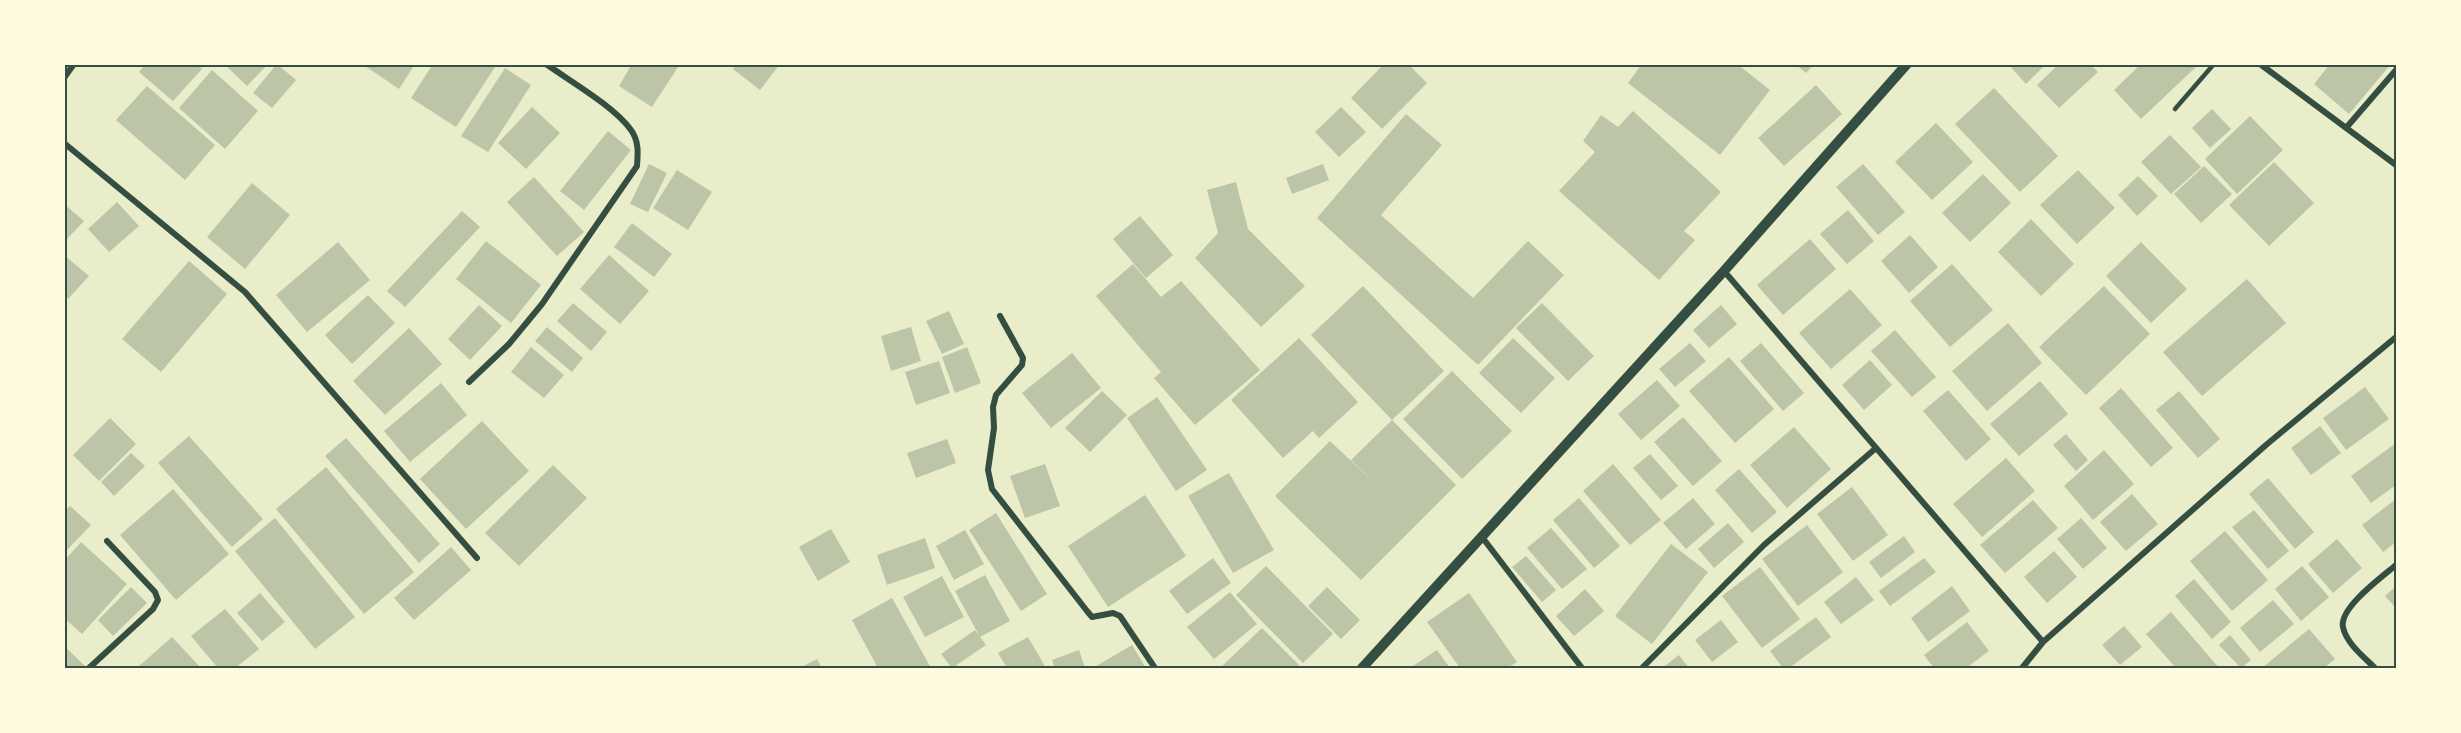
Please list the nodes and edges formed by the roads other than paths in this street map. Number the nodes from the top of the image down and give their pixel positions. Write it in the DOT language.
graph roads {
  1 [pos="74,64"];
  2 [pos="546,64"];
  3 [pos="1907,64"];
  4 [pos="2214,64"];
  5 [pos="2260,64"];
  6 [pos="2397,70"];
  7 [pos="64,78"];
  8 [pos="2175,109"];
  9 [pos="2346,128"];
  10 [pos="64,143"];
  11 [pos="2397,165"];
  12 [pos="1724,271"];
  13 [pos="1000,316"];
  14 [pos="2397,338"];
  15 [pos="469,382"];
  16 [pos="1876,448"];
  17 [pos="1482,537"];
  18 [pos="107,542"];
  19 [pos="477,558"];
  20 [pos="2397,565"];
  21 [pos="2043,642"];
  22 [pos="89,669"];
  23 [pos="1155,669"];
  24 [pos="1362,669"];
  25 [pos="1582,669"];
  26 [pos="1642,669"];
  27 [pos="2022,669"];
  28 [pos="2375,669"];
  1 -- 7 [label="street"];
  2 -- 15 [label="street"];
  3 -- 12 [label="street"];
  4 -- 8 [label="lane"];
  5 -- 9 [label="street"];
  6 -- 9 [label="street"];
  9 -- 11 [label="street"];
  10 -- 19 [label="street"];
  12 -- 16 [label="street"];
  12 -- 17 [label="street"];
  13 -- 23 [label="street"];
  14 -- 21 [label="street"];
  16 -- 21 [label="street"];
  16 -- 26 [label="street"];
  17 -- 24 [label="street"];
  17 -- 25 [label="street"];
  18 -- 22 [label="street"];
  20 -- 28 [label="street"];
  21 -- 27 [label="street"];
}
